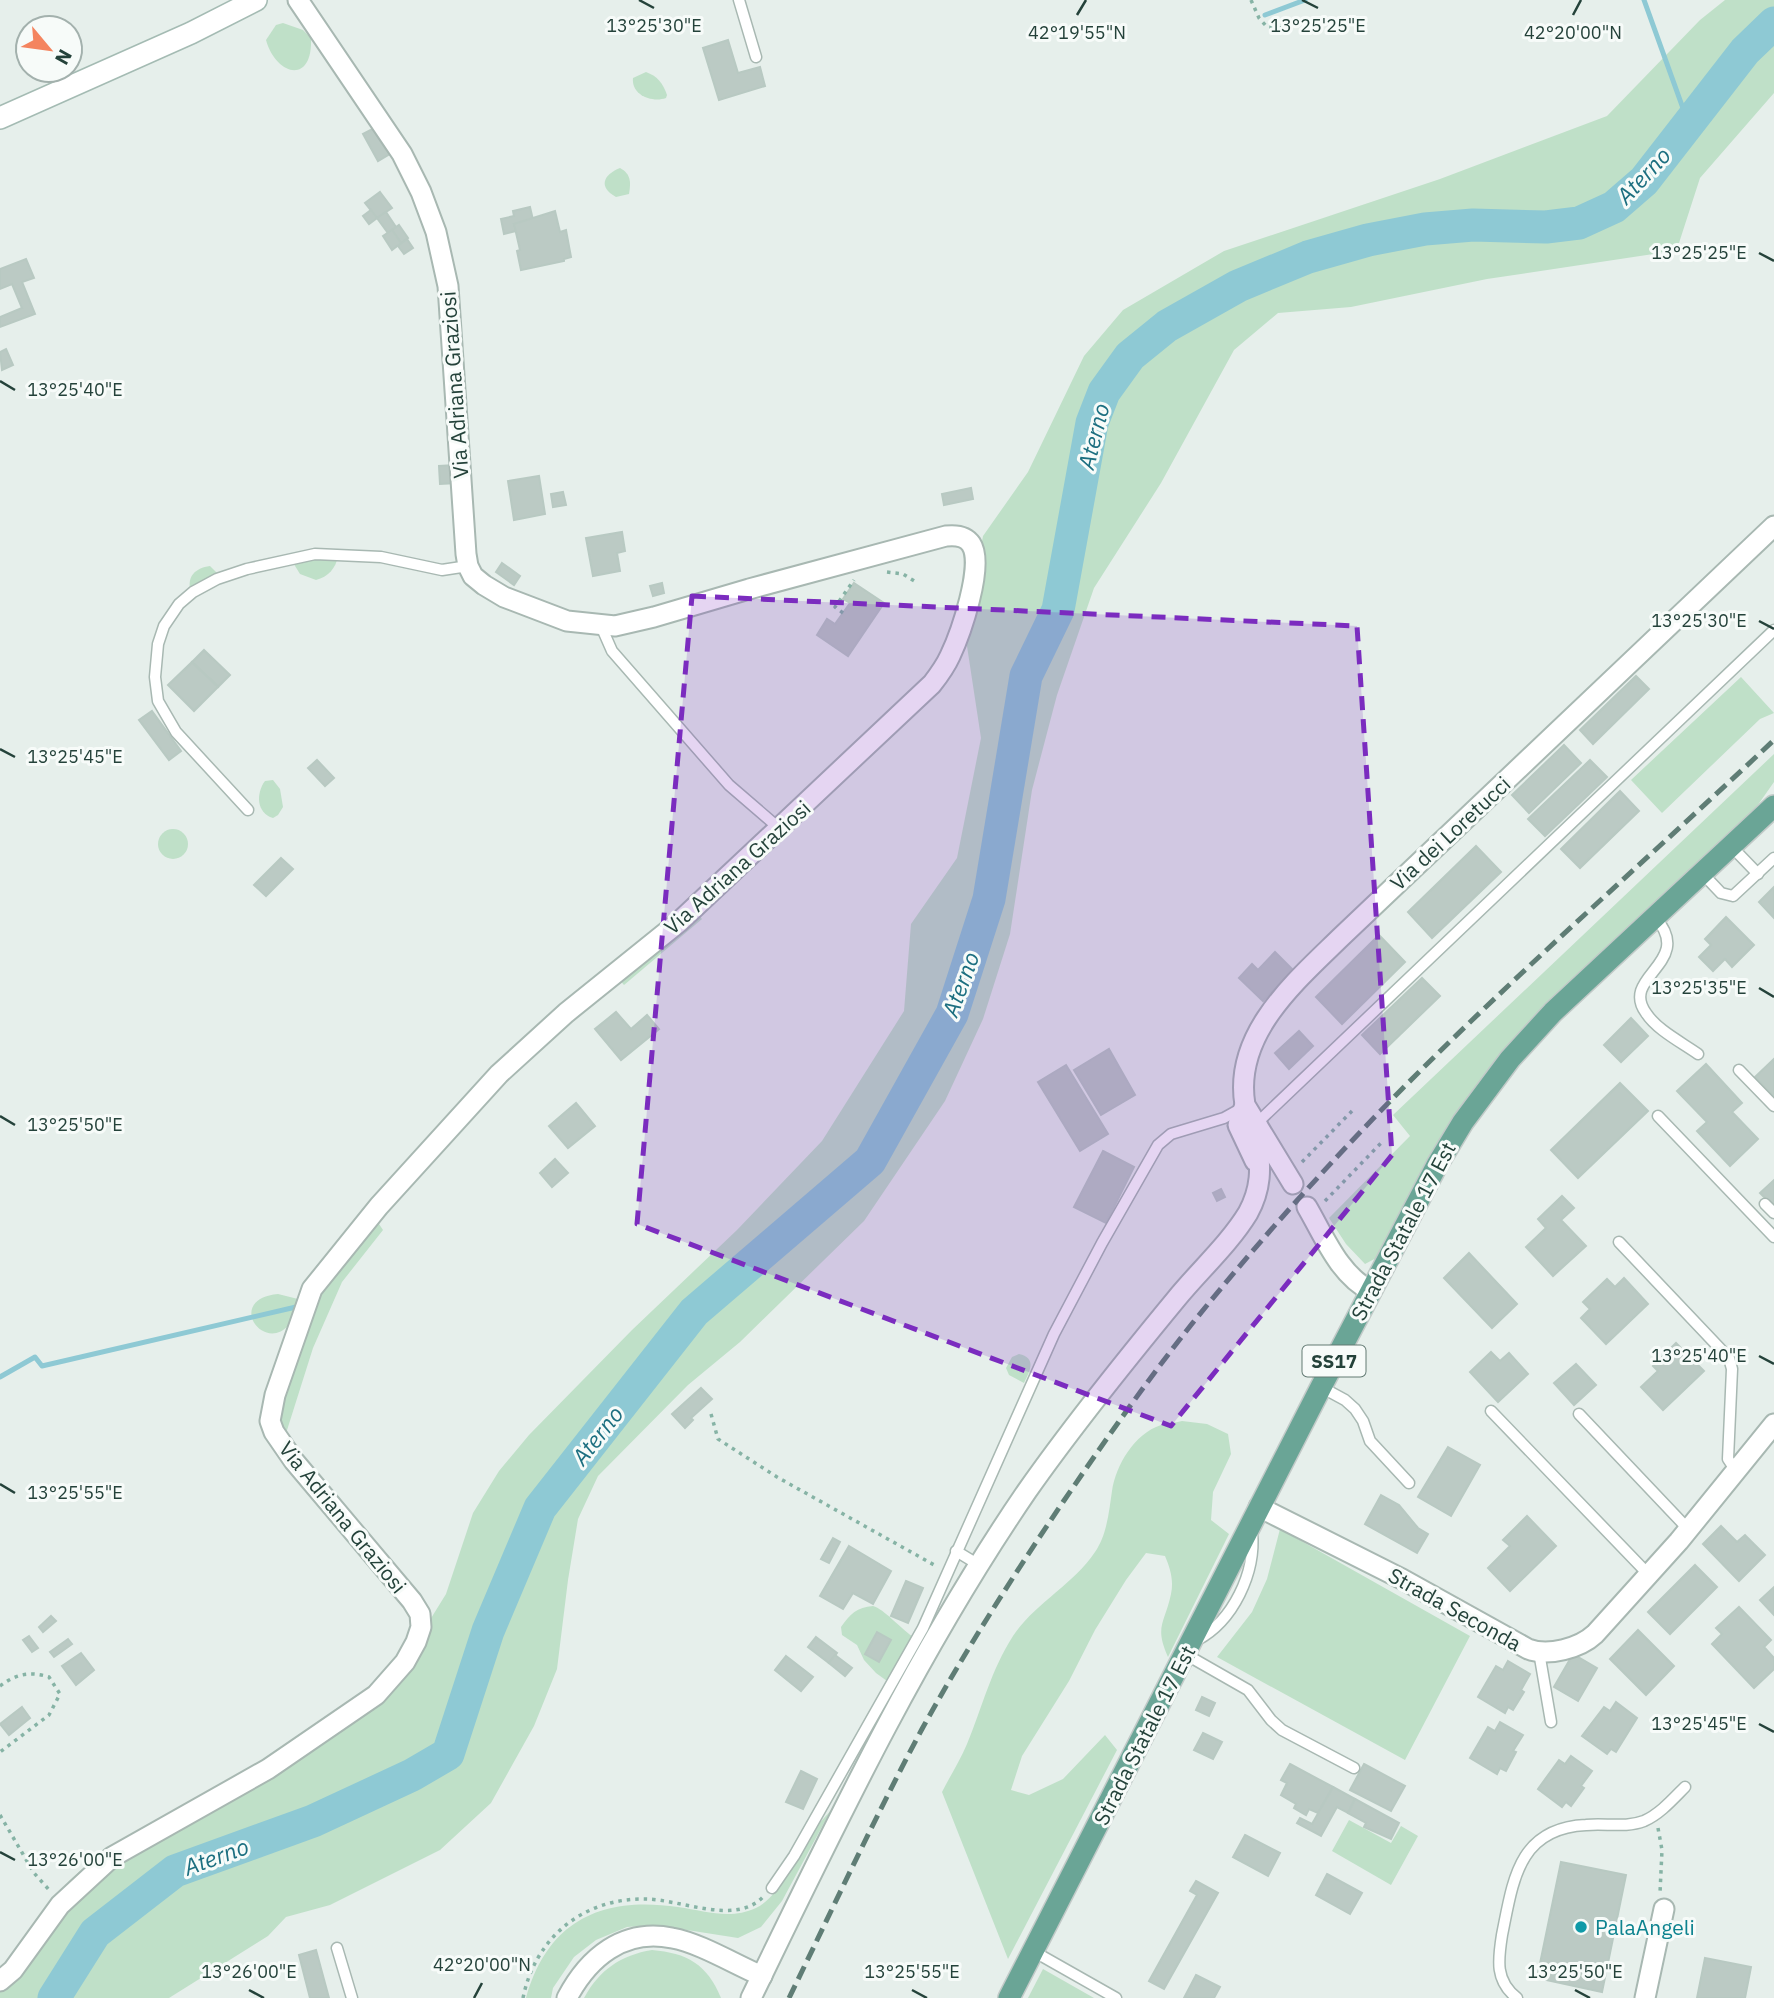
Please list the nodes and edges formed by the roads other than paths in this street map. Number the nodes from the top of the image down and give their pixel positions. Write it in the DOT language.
graph roads {
  1 [pos="256,0"];
  2 [pos="298,0"];
  3 [pos="739,0"];
  4 [pos="756,57"];
  5 [pos="0,118"];
  6 [pos="1774,526"];
  7 [pos="468,566"];
  8 [pos="600,626"];
  9 [pos="1774,630"];
  10 [pos="1769,807"];
  11 [pos="248,810"];
  12 [pos="780,830"];
  13 [pos="1731,846"];
  14 [pos="1774,858"];
  15 [pos="1702,873"];
  16 [pos="1758,874"];
  17 [pos="1654,917"];
  18 [pos="1698,1054"];
  19 [pos="1740,1070"];
  20 [pos="1245,1105"];
  21 [pos="1774,1106"];
  22 [pos="1658,1116"];
  23 [pos="1257,1123"];
  24 [pos="1291,1180"];
  25 [pos="1259,1182"];
  26 [pos="1765,1204"];
  27 [pos="1309,1211"];
  28 [pos="1774,1213"];
  29 [pos="1774,1237"];
  30 [pos="1619,1242"];
  31 [pos="1371,1292"];
  32 [pos="1321,1387"];
  33 [pos="1491,1411"];
  34 [pos="1579,1414"];
  35 [pos="1774,1424"];
  36 [pos="1736,1471"];
  37 [pos="1409,1483"];
  38 [pos="1255,1514"];
  39 [pos="1689,1530"];
  40 [pos="956,1551"];
  41 [pos="979,1565"];
  42 [pos="1649,1575"];
  43 [pos="1187,1649"];
  44 [pos="1539,1652"];
  45 [pos="1551,1722"];
  46 [pos="1354,1768"];
  47 [pos="1685,1787"];
  48 [pos="772,1888"];
  49 [pos="1663,1911"];
  50 [pos="337,1948"];
  51 [pos="1033,1951"];
  52 [pos="762,1976"];
  53 [pos="0,1982"];
  54 [pos="352,1998"];
  55 [pos="567,1998"];
  56 [pos="751,1998"];
  57 [pos="1009,1998"];
  58 [pos="1116,1998"];
  59 [pos="1517,1998"];
  60 [pos="1645,1998"];
  1 -- 5 [label="main road"];
  2 -- 7 [label="street, Via Adriana Graziosi"];
  3 -- 4 [label="lane"];
  6 -- 20 [label="street, Via dei Loretucci"];
  7 -- 8 [label="street, Via Adriana Graziosi"];
  7 -- 11 [label="lane"];
  8 -- 12 [label="lane"];
  8 -- 12 [label="street, Via Adriana Graziosi"];
  9 -- 23 [label="lane"];
  10 -- 13 [label="main road, Strada Statale 17 Est / SS17"];
  12 -- 53 [label="street, Via Adriana Graziosi"];
  13 -- 15 [label="main road, Strada Statale 17 Est / SS17"];
  13 -- 16 [label="lane"];
  14 -- 16 [label="lane"];
  15 -- 16 [label="lane"];
  15 -- 17 [label="main road, Strada Statale 17 Est / SS17"];
  17 -- 18 [label="lane"];
  17 -- 31 [label="main road, Strada Statale 17 Est / SS17"];
  19 -- 21 [label="lane"];
  20 -- 23 [label="street"];
  20 -- 25 [label="street, Via dei Loretucci"];
  20 -- 40 [label="lane"];
  22 -- 29 [label="lane"];
  23 -- 24 [label="street"];
  23 -- 25 [label="street"];
  25 -- 41 [label="street"];
  26 -- 28 [label="lane"];
  27 -- 31 [label="street"];
  30 -- 36 [label="lane"];
  31 -- 32 [label="main road, Strada Statale 17 Est / SS17"];
  32 -- 37 [label="lane"];
  32 -- 38 [label="main road, Strada Statale 17 Est / SS17"];
  33 -- 42 [label="lane"];
  34 -- 39 [label="lane"];
  35 -- 36 [label="street, Strada Seconda"];
  36 -- 39 [label="street, Strada Seconda"];
  38 -- 43 [label="main road, Strada Statale 17 Est / SS17"];
  38 -- 44 [label="street, Strada Seconda"];
  39 -- 42 [label="street, Strada Seconda"];
  40 -- 41 [label="lane"];
  40 -- 48 [label="lane"];
  41 -- 52 [label="street"];
  42 -- 44 [label="street, Strada Seconda"];
  43 -- 46 [label="lane"];
  43 -- 51 [label="main road, Strada Statale 17 Est / SS17"];
  44 -- 45 [label="lane"];
  47 -- 59 [label="lane"];
  49 -- 60 [label="street"];
  50 -- 54 [label="lane"];
  51 -- 57 [label="main road, Strada Statale 17 Est / SS17"];
  51 -- 58 [label="lane"];
  52 -- 55 [label="street"];
  52 -- 56 [label="street"];
}
